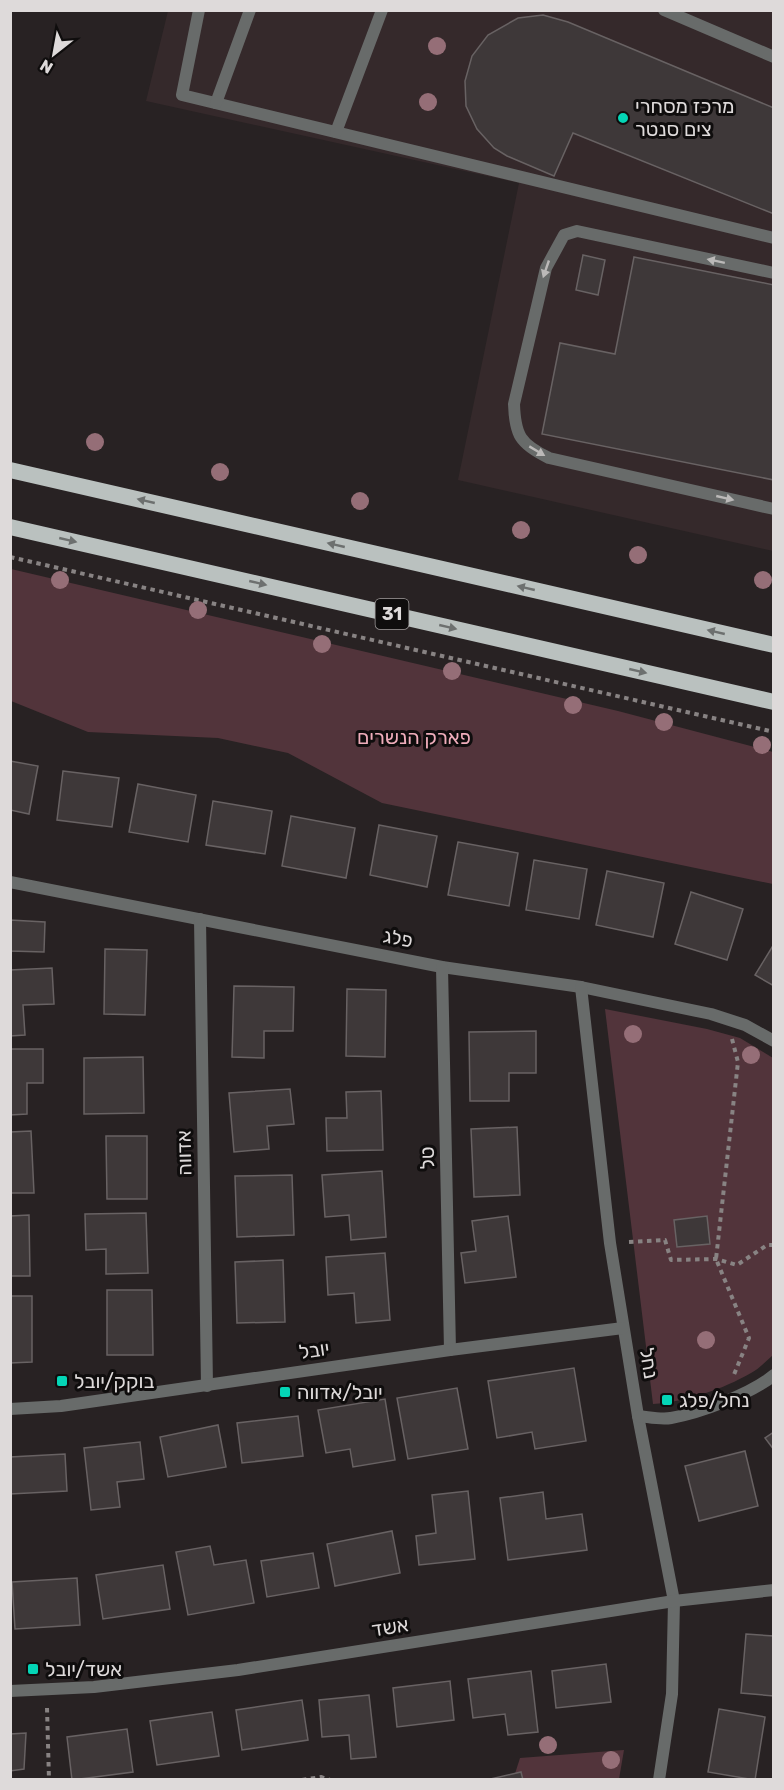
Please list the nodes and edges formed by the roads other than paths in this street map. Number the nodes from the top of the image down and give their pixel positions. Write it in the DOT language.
graph roads {
  1 [pos="199,10"];
  2 [pos="250,10"];
  3 [pos="382,10"];
  4 [pos="664,10"];
  5 [pos="774,57"];
  6 [pos="216,103"];
  7 [pos="336,132"];
  8 [pos="774,238"];
  9 [pos="774,273"];
  10 [pos="10,470"];
  11 [pos="774,509"];
  12 [pos="10,527"];
  13 [pos="774,645"];
  14 [pos="774,702"];
  15 [pos="10,882"];
  16 [pos="200,919"];
  17 [pos="442,966"];
  18 [pos="581,987"];
  19 [pos="774,1041"];
  20 [pos="624,1328"];
  21 [pos="450,1350"];
  22 [pos="774,1375"];
  23 [pos="207,1386"];
  24 [pos="10,1409"];
  25 [pos="638,1416"];
  26 [pos="774,1590"];
  27 [pos="674,1601"];
  28 [pos="10,1691"];
  29 [pos="659,1779"];
  1 -- 6 [label="street"];
  2 -- 6 [label="street"];
  3 -- 7 [label="street"];
  4 -- 5 [label="street"];
  6 -- 7 [label="street"];
  7 -- 8 [label="street"];
  9 -- 11 [label="street, one-way"];
  13 -- 10 [label="highway, one-way"];
  12 -- 14 [label="highway, 31, one-way"];
  15 -- 16 [label="street, פלג"];
  16 -- 17 [label="street, פלג"];
  16 -- 23 [label="street, אדווה"];
  17 -- 18 [label="street, פלג"];
  17 -- 21 [label="street, טל"];
  18 -- 19 [label="street, פלג"];
  18 -- 20 [label="street, נחל"];
  20 -- 21 [label="street, יובל"];
  20 -- 25 [label="street, נחל"];
  21 -- 23 [label="street, יובל"];
  22 -- 25 [label="street"];
  23 -- 24 [label="street, יובל"];
  25 -- 27 [label="street, נחל"];
  26 -- 27 [label="street, אשד"];
  27 -- 28 [label="street, אשד"];
  27 -- 29 [label="street, נחל"];
}
